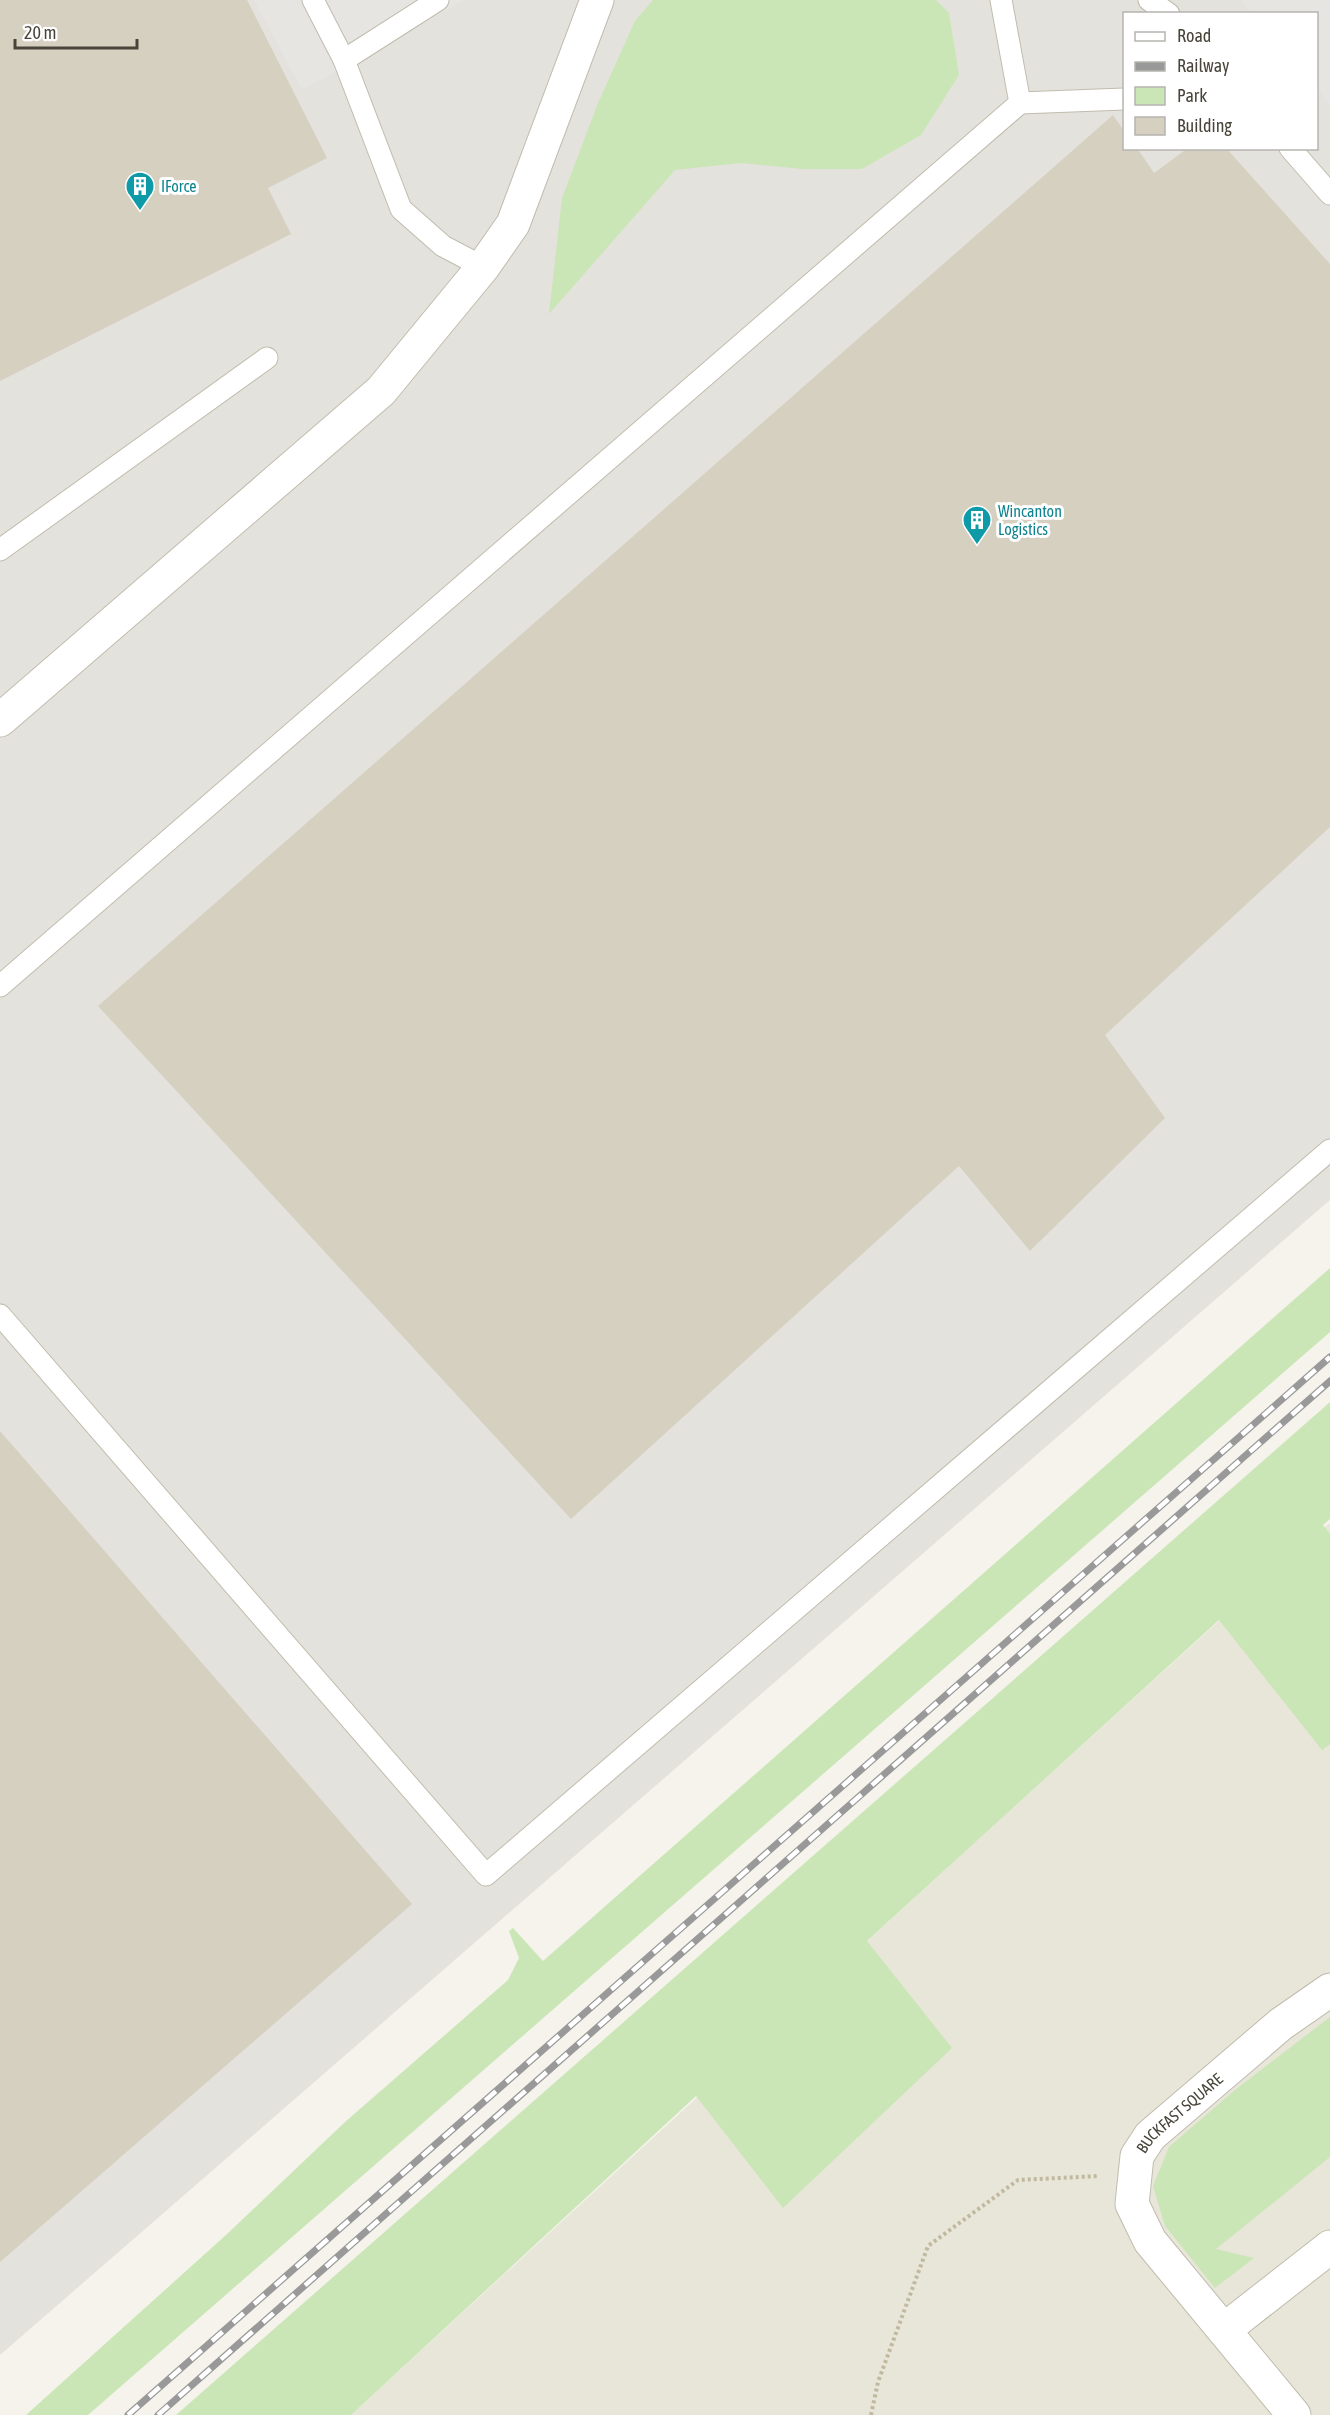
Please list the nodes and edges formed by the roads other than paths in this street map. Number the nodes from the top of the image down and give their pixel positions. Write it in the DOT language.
graph roads {
  1 [pos="314,0"];
  2 [pos="597,0"];
  3 [pos="1001,0"];
  4 [pos="1149,0"];
  5 [pos="427,3"];
  6 [pos="1166,12"];
  7 [pos="344,60"];
  8 [pos="1123,99"];
  9 [pos="1020,103"];
  10 [pos="1292,150"];
  11 [pos="1330,194"];
  12 [pos="483,267"];
  13 [pos="267,358"];
  14 [pos="0,550"];
  15 [pos="0,720"];
  16 [pos="0,986"];
  17 [pos="1330,1150"];
  18 [pos="0,1315"];
  19 [pos="1330,1990"];
  20 [pos="1330,2247"];
  21 [pos="1224,2330"];
  22 [pos="1294,2415"];
  1 -- 7 [label="lane"];
  2 -- 12 [label="street"];
  3 -- 9 [label="lane"];
  4 -- 6 [label="lane"];
  5 -- 7 [label="lane"];
  7 -- 12 [label="lane"];
  8 -- 9 [label="lane"];
  9 -- 16 [label="lane"];
  10 -- 11 [label="lane"];
  12 -- 15 [label="street"];
  13 -- 14 [label="lane"];
  17 -- 18 [label="lane"];
  19 -- 21 [label="street, BUCKFAST SQUARE"];
  20 -- 21 [label="street"];
  21 -- 22 [label="street, BUCKFAST SQUARE"];
}
